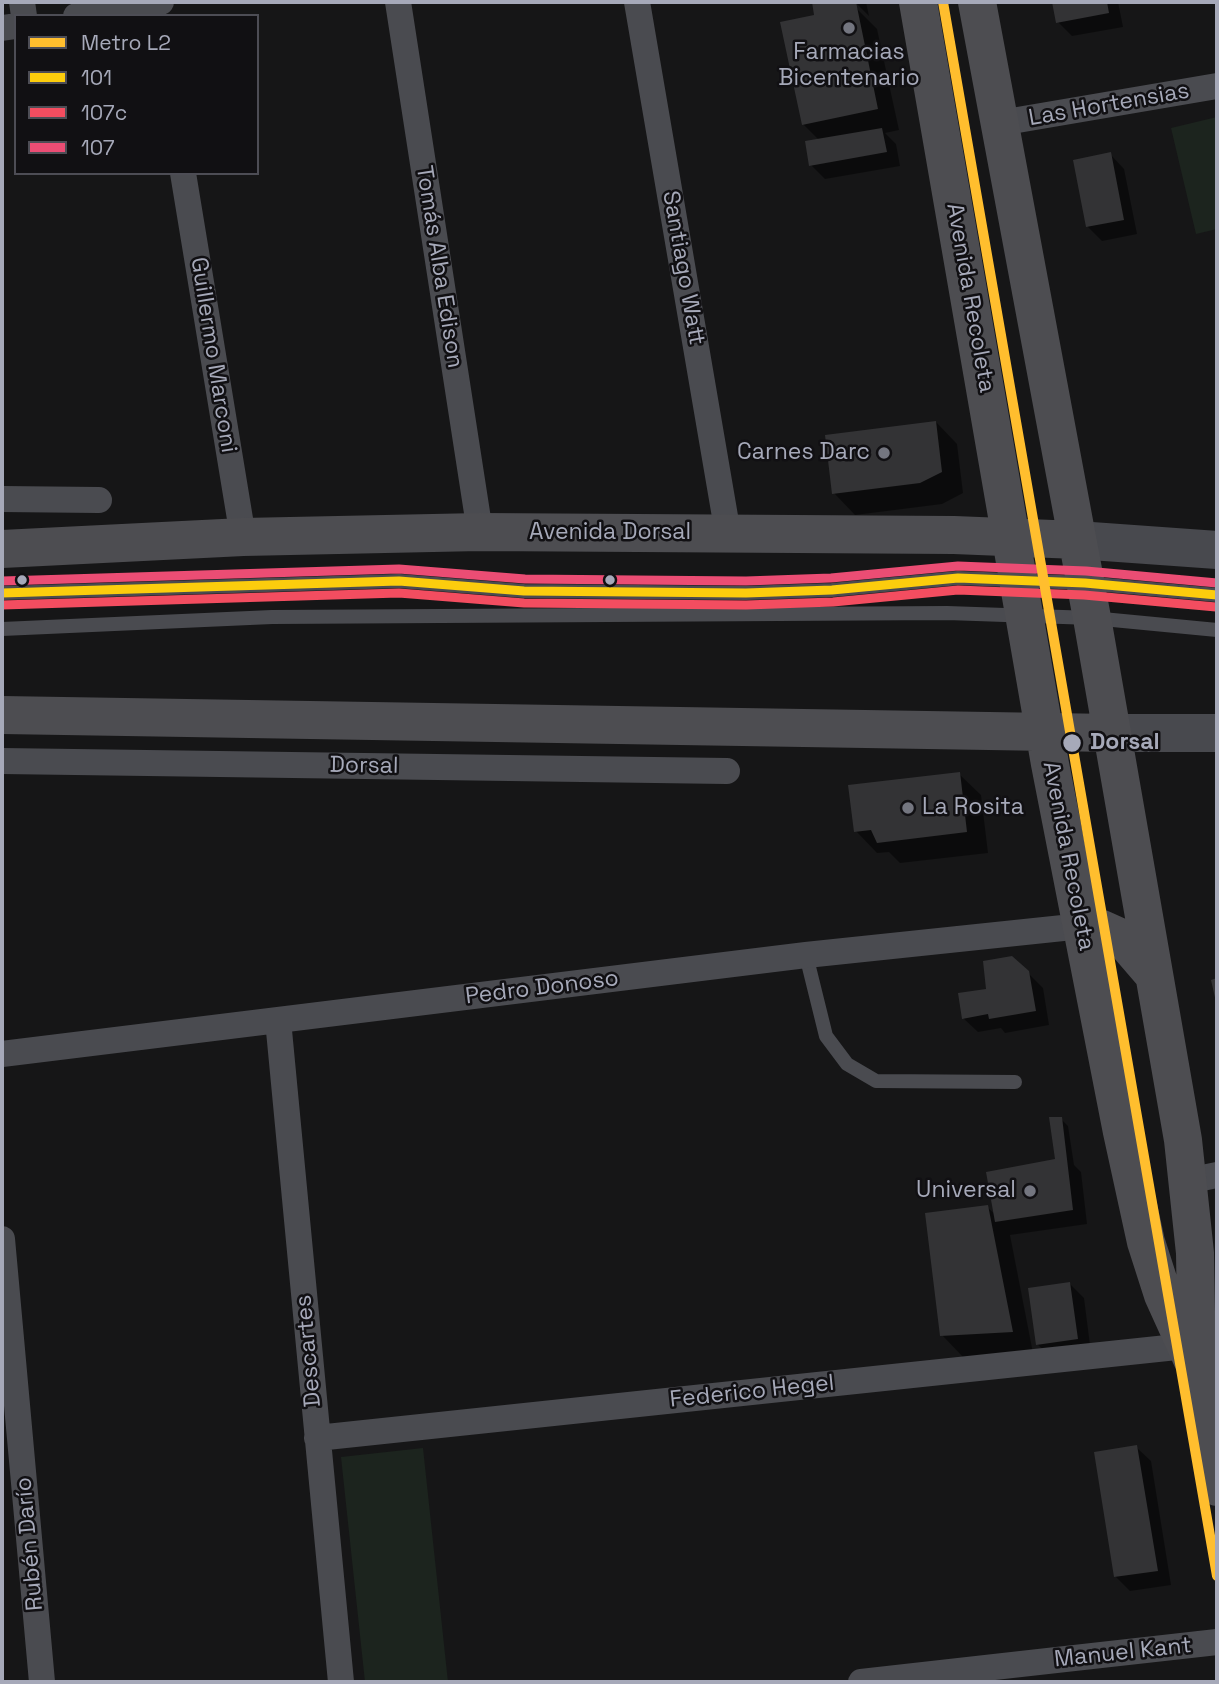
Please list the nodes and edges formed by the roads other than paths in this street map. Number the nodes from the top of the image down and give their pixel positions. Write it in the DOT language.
graph roads {
  1 [pos="160,2"];
  2 [pos="398,2"];
  3 [pos="637,2"];
  4 [pos="918,2"];
  5 [pos="977,2"];
  6 [pos="155,3"];
  7 [pos="88,14"];
  8 [pos="1217,86"];
  9 [pos="1000,123"];
  10 [pos="183,175"];
  11 [pos="2,499"];
  12 [pos="99,500"];
  13 [pos="480,532"];
  14 [pos="728,534"];
  15 [pos="1011,536"];
  16 [pos="243,537"];
  17 [pos="1077,540"];
  18 [pos="2,549"];
  19 [pos="1217,550"];
  20 [pos="2,593"];
  21 [pos="1217,595"];
  22 [pos="1022,597"];
  23 [pos="1088,600"];
  24 [pos="2,629"];
  25 [pos="1217,630"];
  26 [pos="2,715"];
  27 [pos="1045,733"];
  28 [pos="1112,733"];
  29 [pos="1217,733"];
  30 [pos="2,761"];
  31 [pos="727,771"];
  32 [pos="1082,926"];
  33 [pos="806,955"];
  34 [pos="1153,974"];
  35 [pos="278,1020"];
  36 [pos="2,1054"];
  37 [pos="1015,1082"];
  38 [pos="1203,1178"];
  39 [pos="2,1239"];
  40 [pos="1191,1358"];
  41 [pos="317,1438"];
  42 [pos="1217,1487"];
  43 [pos="1217,1643"];
  44 [pos="42,1682"];
  45 [pos="341,1682"];
  46 [pos="861,1682"];
  1 -- 6 [label="street"];
  2 -- 13 [label="street, Tomás Alba Edison"];
  3 -- 14 [label="street, Santiago Watt"];
  4 -- 15 [label="main road, Avenida Recoleta"];
  5 -- 9 [label="main road, Avenida Recoleta"];
  6 -- 7 [label="street"];
  8 -- 9 [label="street, Las Hortensias"];
  9 -- 17 [label="main road, Avenida Recoleta"];
  10 -- 16 [label="street, Guillermo Marconi"];
  11 -- 12 [label="street"];
  13 -- 14 [label="main road, Avenida Dorsal"];
  13 -- 16 [label="main road, Avenida Dorsal"];
  14 -- 15 [label="main road, Avenida Dorsal"];
  15 -- 17 [label="main road, Avenida Dorsal"];
  15 -- 22 [label="main road, Avenida Recoleta"];
  16 -- 18 [label="main road, Avenida Dorsal"];
  17 -- 19 [label="main road, Avenida Dorsal"];
  17 -- 23 [label="main road, Avenida Recoleta"];
  20 -- 22 [label="lane"];
  21 -- 23 [label="lane"];
  22 -- 23 [label="lane"];
  22 -- 23 [label="lane"];
  22 -- 24 [label="lane"];
  22 -- 27 [label="main road, Avenida Recoleta"];
  23 -- 25 [label="lane"];
  23 -- 28 [label="main road, Avenida Recoleta"];
  26 -- 27 [label="main road"];
  27 -- 28 [label="main road"];
  27 -- 32 [label="main road, Avenida Recoleta"];
  28 -- 29 [label="main road"];
  28 -- 34 [label="main road, Avenida Recoleta"];
  30 -- 31 [label="street, Dorsal"];
  32 -- 33 [label="street, Pedro Donoso"];
  32 -- 34 [label="main road"];
  32 -- 40 [label="main road, Avenida Recoleta"];
  33 -- 35 [label="street, Pedro Donoso"];
  33 -- 37 [label="lane"];
  34 -- 38 [label="main road, Avenida Recoleta"];
  35 -- 36 [label="street, Pedro Donoso"];
  35 -- 41 [label="street, Descartes"];
  38 -- 40 [label="main road, Avenida Recoleta"];
  39 -- 44 [label="street, Rubén Darío"];
  40 -- 41 [label="street, Federico Hegel"];
  40 -- 42 [label="main road, Avenida Recoleta"];
  41 -- 45 [label="street, Descartes"];
  43 -- 46 [label="street, Manuel Kant"];
}
